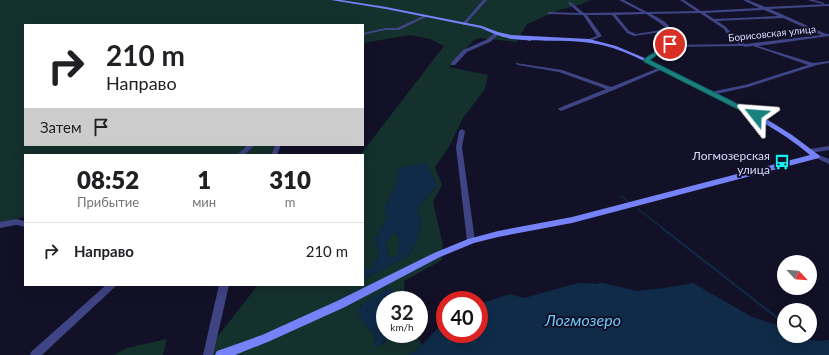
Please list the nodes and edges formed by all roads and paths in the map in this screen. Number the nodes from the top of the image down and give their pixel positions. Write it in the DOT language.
graph roads {
  1 [pos="332,0"];
  2 [pos="485,0"];
  3 [pos="622,0"];
  4 [pos="682,0"];
  5 [pos="745,0"];
  6 [pos="809,0"];
  7 [pos="570,3"];
  8 [pos="829,5"];
  9 [pos="767,9"];
  10 [pos="702,12"];
  11 [pos="549,13"];
  12 [pos="645,13"];
  13 [pos="584,14"];
  14 [pos="612,14"];
  15 [pos="424,17"];
  16 [pos="785,17"];
  17 [pos="714,20"];
  18 [pos="464,24"];
  19 [pos="670,30"];
  20 [pos="364,34"];
  21 [pos="497,34"];
  22 [pos="827,35"];
  23 [pos="588,41"];
  24 [pos="668,46"];
  25 [pos="746,46"];
  26 [pos="753,46"];
  27 [pos="646,60"];
  28 [pos="829,62"];
  29 [pos="453,64"];
  30 [pos="518,64"];
  31 [pos="813,65"];
  32 [pos="663,68"];
  33 [pos="612,88"];
  34 [pos="712,93"];
  35 [pos="561,109"];
  36 [pos="462,131"];
  37 [pos="251,146"];
  38 [pos="829,148"];
  39 [pos="241,154"];
  40 [pos="813,154"];
  41 [pos="829,162"];
  42 [pos="24,224"];
  43 [pos="0,225"];
  44 [pos="471,242"];
  45 [pos="111,286"];
  46 [pos="224,286"];
  47 [pos="35,355"];
  48 [pos="208,355"];
  49 [pos="221,355"];
  1 -- 15 [label="street"];
  2 -- 18 [label="street"];
  3 -- 12 [label="street"];
  4 -- 10 [label="street"];
  5 -- 9 [label="street"];
  6 -- 8 [label="street"];
  7 -- 13 [label="street"];
  8 -- 9 [label="street"];
  9 -- 10 [label="street"];
  9 -- 16 [label="street"];
  10 -- 12 [label="street"];
  10 -- 17 [label="street"];
  11 -- 13 [label="street"];
  12 -- 14 [label="street"];
  12 -- 19 [label="street"];
  13 -- 14 [label="street"];
  13 -- 23 [label="street"];
  14 -- 19 [label="street"];
  15 -- 18 [label="street"];
  15 -- 20 [label="street"];
  16 -- 17 [label="street"];
  16 -- 22 [label="street"];
  17 -- 25 [label="street"];
  18 -- 21 [label="street"];
  19 -- 24 [label="street"];
  21 -- 23 [label="street"];
  21 -- 29 [label="street"];
  22 -- 26 [label="street, Борисовская улица"];
  23 -- 27 [label="street"];
  24 -- 25 [label="street, Борисовская улица"];
  24 -- 27 [label="street"];
  25 -- 26 [label="street, Борисовская улица"];
  26 -- 31 [label="street"];
  27 -- 32 [label="street"];
  28 -- 31 [label="street"];
  30 -- 33 [label="street"];
  31 -- 34 [label="street"];
  32 -- 33 [label="street"];
  32 -- 34 [label="street"];
  33 -- 35 [label="street"];
  34 -- 40 [label="street"];
  36 -- 44 [label="street"];
  37 -- 39 [label="street"];
  38 -- 40 [label="street"];
  40 -- 41 [label="street"];
  40 -- 44 [label="street"];
  42 -- 43 [label="street"];
  44 -- 49 [label="street"];
  45 -- 47 [label="street"];
  46 -- 48 [label="street"];
}
